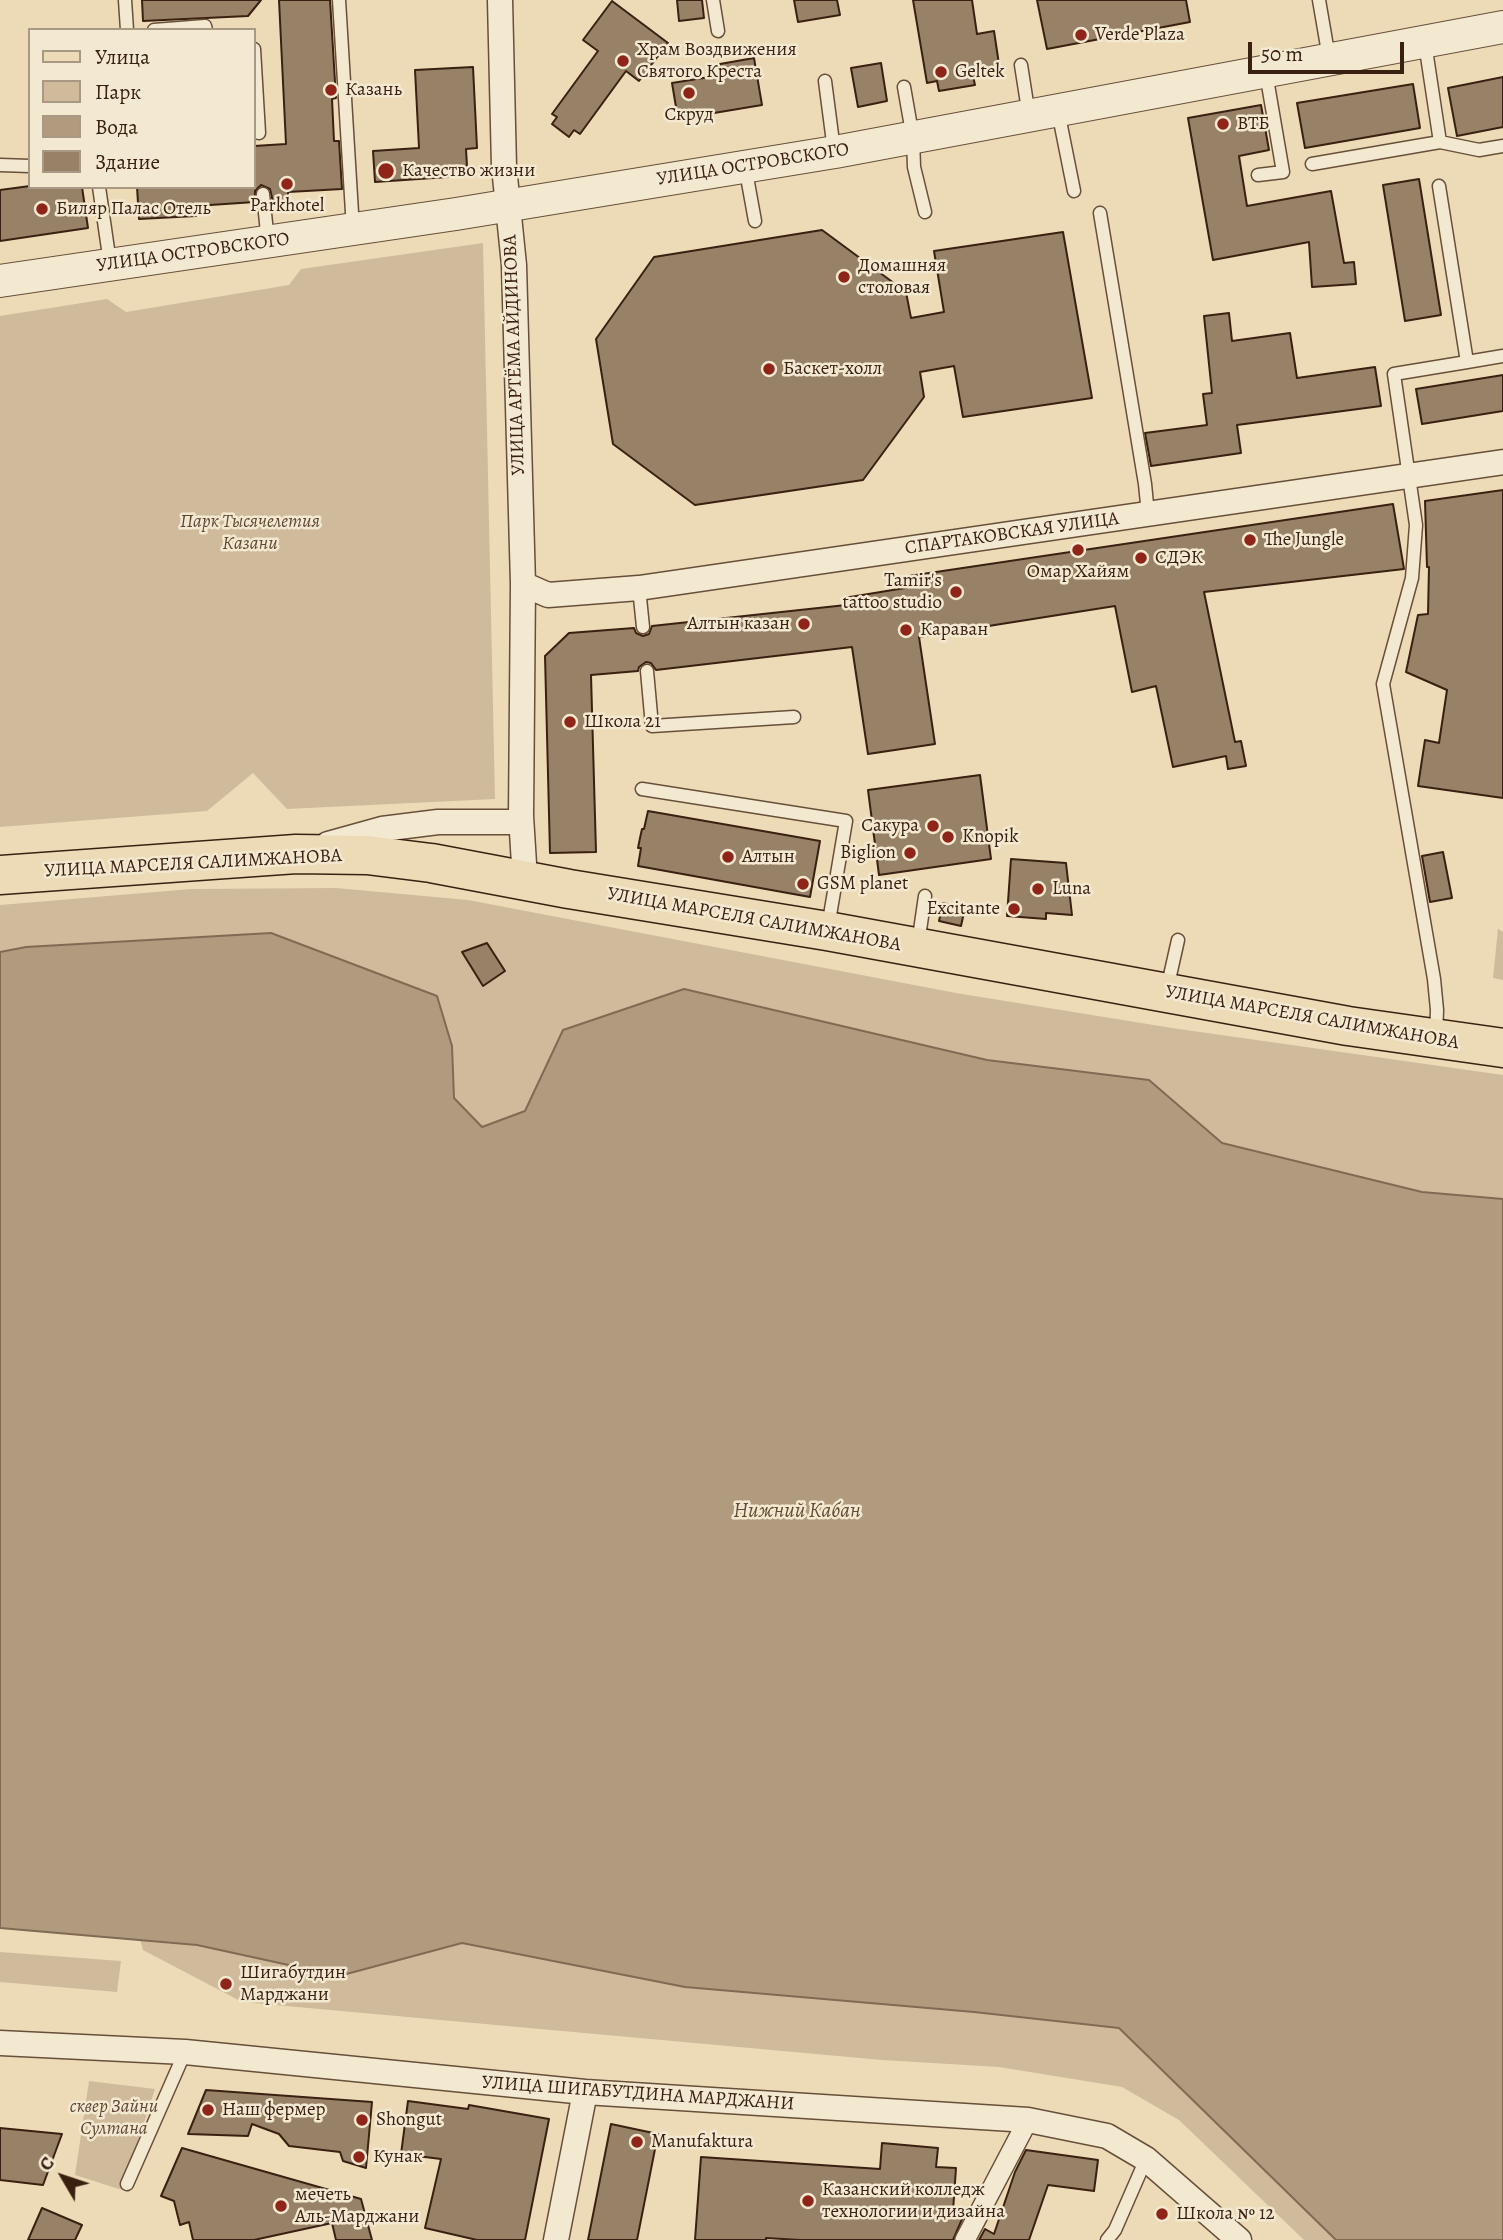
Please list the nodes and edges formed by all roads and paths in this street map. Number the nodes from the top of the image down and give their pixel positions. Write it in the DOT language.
graph roads {
  1 [pos="125,0"];
  2 [pos="339,0"];
  3 [pos="500,0"];
  4 [pos="713,0"];
  5 [pos="1320,0"];
  6 [pos="1503,27"];
  7 [pos="127,28"];
  8 [pos="180,28"];
  9 [pos="206,28"];
  10 [pos="718,31"];
  11 [pos="1425,42"];
  12 [pos="1330,61"];
  13 [pos="1021,65"];
  14 [pos="1266,72"];
  15 [pos="825,82"];
  16 [pos="904,87"];
  17 [pos="256,108"];
  18 [pos="1044,113"];
  19 [pos="257,137"];
  20 [pos="913,138"];
  21 [pos="1440,142"];
  22 [pos="1503,146"];
  23 [pos="835,152"];
  24 [pos="1312,164"];
  25 [pos="0,165"];
  26 [pos="28,166"];
  27 [pos="745,166"];
  28 [pos="1258,176"];
  29 [pos="1439,186"];
  30 [pos="99,189"];
  31 [pos="1074,191"];
  32 [pos="264,194"];
  33 [pos="508,206"];
  34 [pos="925,212"];
  35 [pos="1100,213"];
  36 [pos="754,221"];
  37 [pos="353,230"];
  38 [pos="268,242"];
  39 [pos="110,265"];
  40 [pos="0,281"];
  41 [pos="1503,356"];
  42 [pos="1467,362"];
  43 [pos="1503,462"];
  44 [pos="1410,476"];
  45 [pos="1148,514"];
  46 [pos="523,584"];
  47 [pos="639,588"];
  48 [pos="643,627"];
  49 [pos="647,671"];
  50 [pos="794,717"];
  51 [pos="642,789"];
  52 [pos="521,822"];
  53 [pos="296,854"];
  54 [pos="0,875"];
  55 [pos="525,880"];
  56 [pos="0,895"];
  57 [pos="925,896"];
  58 [pos="827,931"];
  59 [pos="1178,940"];
  60 [pos="918,948"];
  61 [pos="1166,993"];
  62 [pos="1436,1040"];
  63 [pos="1503,1048"];
  64 [pos="1503,1067"];
  65 [pos="0,2043"];
  66 [pos="185,2052"];
  67 [pos="585,2092"];
  68 [pos="1028,2120"];
  69 [pos="1146,2159"];
  70 [pos="127,2184"];
  71 [pos="556,2240"];
  72 [pos="965,2240"];
  73 [pos="1107,2240"];
  74 [pos="1238,2240"];
  1 -- 7 [label="lane"];
  2 -- 37 [label="lane"];
  3 -- 33 [label="street, УЛИЦА АРТЁМА АЙДИНОВА"];
  4 -- 10 [label="lane"];
  5 -- 12 [label="lane"];
  6 -- 11 [label="street, УЛИЦА ОСТРОВСКОГО"];
  8 -- 9 [label="lane"];
  11 -- 12 [label="street, УЛИЦА ОСТРОВСКОГО"];
  11 -- 21 [label="lane"];
  12 -- 14 [label="street, УЛИЦА ОСТРОВСКОГО"];
  13 -- 18 [label="lane"];
  14 -- 18 [label="street, УЛИЦА ОСТРОВСКОГО"];
  14 -- 28 [label="lane"];
  15 -- 23 [label="lane"];
  16 -- 20 [label="lane"];
  17 -- 19 [label="lane"];
  18 -- 20 [label="street, УЛИЦА ОСТРОВСКОГО"];
  18 -- 31 [label="lane"];
  20 -- 23 [label="street, УЛИЦА ОСТРОВСКОГО"];
  20 -- 34 [label="lane"];
  21 -- 22 [label="lane"];
  21 -- 24 [label="lane"];
  23 -- 27 [label="street, УЛИЦА ОСТРОВСКОГО"];
  25 -- 26 [label="lane"];
  27 -- 33 [label="street, УЛИЦА ОСТРОВСКОГО"];
  27 -- 36 [label="lane"];
  29 -- 42 [label="lane"];
  30 -- 39 [label="lane"];
  32 -- 38 [label="lane"];
  33 -- 37 [label="street, УЛИЦА ОСТРОВСКОГО"];
  33 -- 46 [label="street, УЛИЦА АРТЁМА АЙДИНОВА"];
  35 -- 45 [label="lane"];
  37 -- 38 [label="street, УЛИЦА ОСТРОВСКОГО"];
  38 -- 39 [label="street, УЛИЦА ОСТРОВСКОГО"];
  39 -- 40 [label="street, УЛИЦА ОСТРОВСКОГО"];
  41 -- 42 [label="lane"];
  42 -- 44 [label="lane"];
  43 -- 44 [label="street, СПАРТАКОВСКАЯ УЛИЦА"];
  44 -- 45 [label="street, СПАРТАКОВСКАЯ УЛИЦА"];
  44 -- 62 [label="lane"];
  45 -- 47 [label="street, СПАРТАКОВСКАЯ УЛИЦА"];
  46 -- 47 [label="street, СПАРТАКОВСКАЯ УЛИЦА"];
  46 -- 52 [label="street, УЛИЦА АРТЁМА АЙДИНОВА"];
  47 -- 48 [label="lane"];
  49 -- 50 [label="lane"];
  51 -- 58 [label="lane"];
  52 -- 53 [label="street"];
  52 -- 55 [label="street, УЛИЦА АРТЁМА АЙДИНОВА"];
  53 -- 54 [label="main road, УЛИЦА МАРСЕЛЯ САЛИМЖАНОВА"];
  53 -- 55 [label="main road, УЛИЦА МАРСЕЛЯ САЛИМЖАНОВА"];
  55 -- 58 [label="main road, УЛИЦА МАРСЕЛЯ САЛИМЖАНОВА"];
  56 -- 64 [label="main road"];
  57 -- 60 [label="lane"];
  58 -- 60 [label="main road, УЛИЦА МАРСЕЛЯ САЛИМЖАНОВА"];
  59 -- 61 [label="lane"];
  60 -- 61 [label="main road, УЛИЦА МАРСЕЛЯ САЛИМЖАНОВА"];
  61 -- 62 [label="main road, УЛИЦА МАРСЕЛЯ САЛИМЖАНОВА"];
  62 -- 63 [label="main road, УЛИЦА МАРСЕЛЯ САЛИМЖАНОВА"];
  65 -- 66 [label="street, УЛИЦА ШИГАБУТДИНА МАРДЖАНИ"];
  66 -- 67 [label="street, УЛИЦА ШИГАБУТДИНА МАРДЖАНИ"];
  66 -- 70 [label="lane"];
  67 -- 68 [label="street, УЛИЦА ШИГАБУТДИНА МАРДЖАНИ"];
  67 -- 71 [label="street"];
  68 -- 69 [label="street, УЛИЦА ШИГАБУТДИНА МАРДЖАНИ"];
  68 -- 72 [label="street"];
  69 -- 73 [label="lane"];
  69 -- 74 [label="street, УЛИЦА ШИГАБУТДИНА МАРДЖАНИ"];
}
